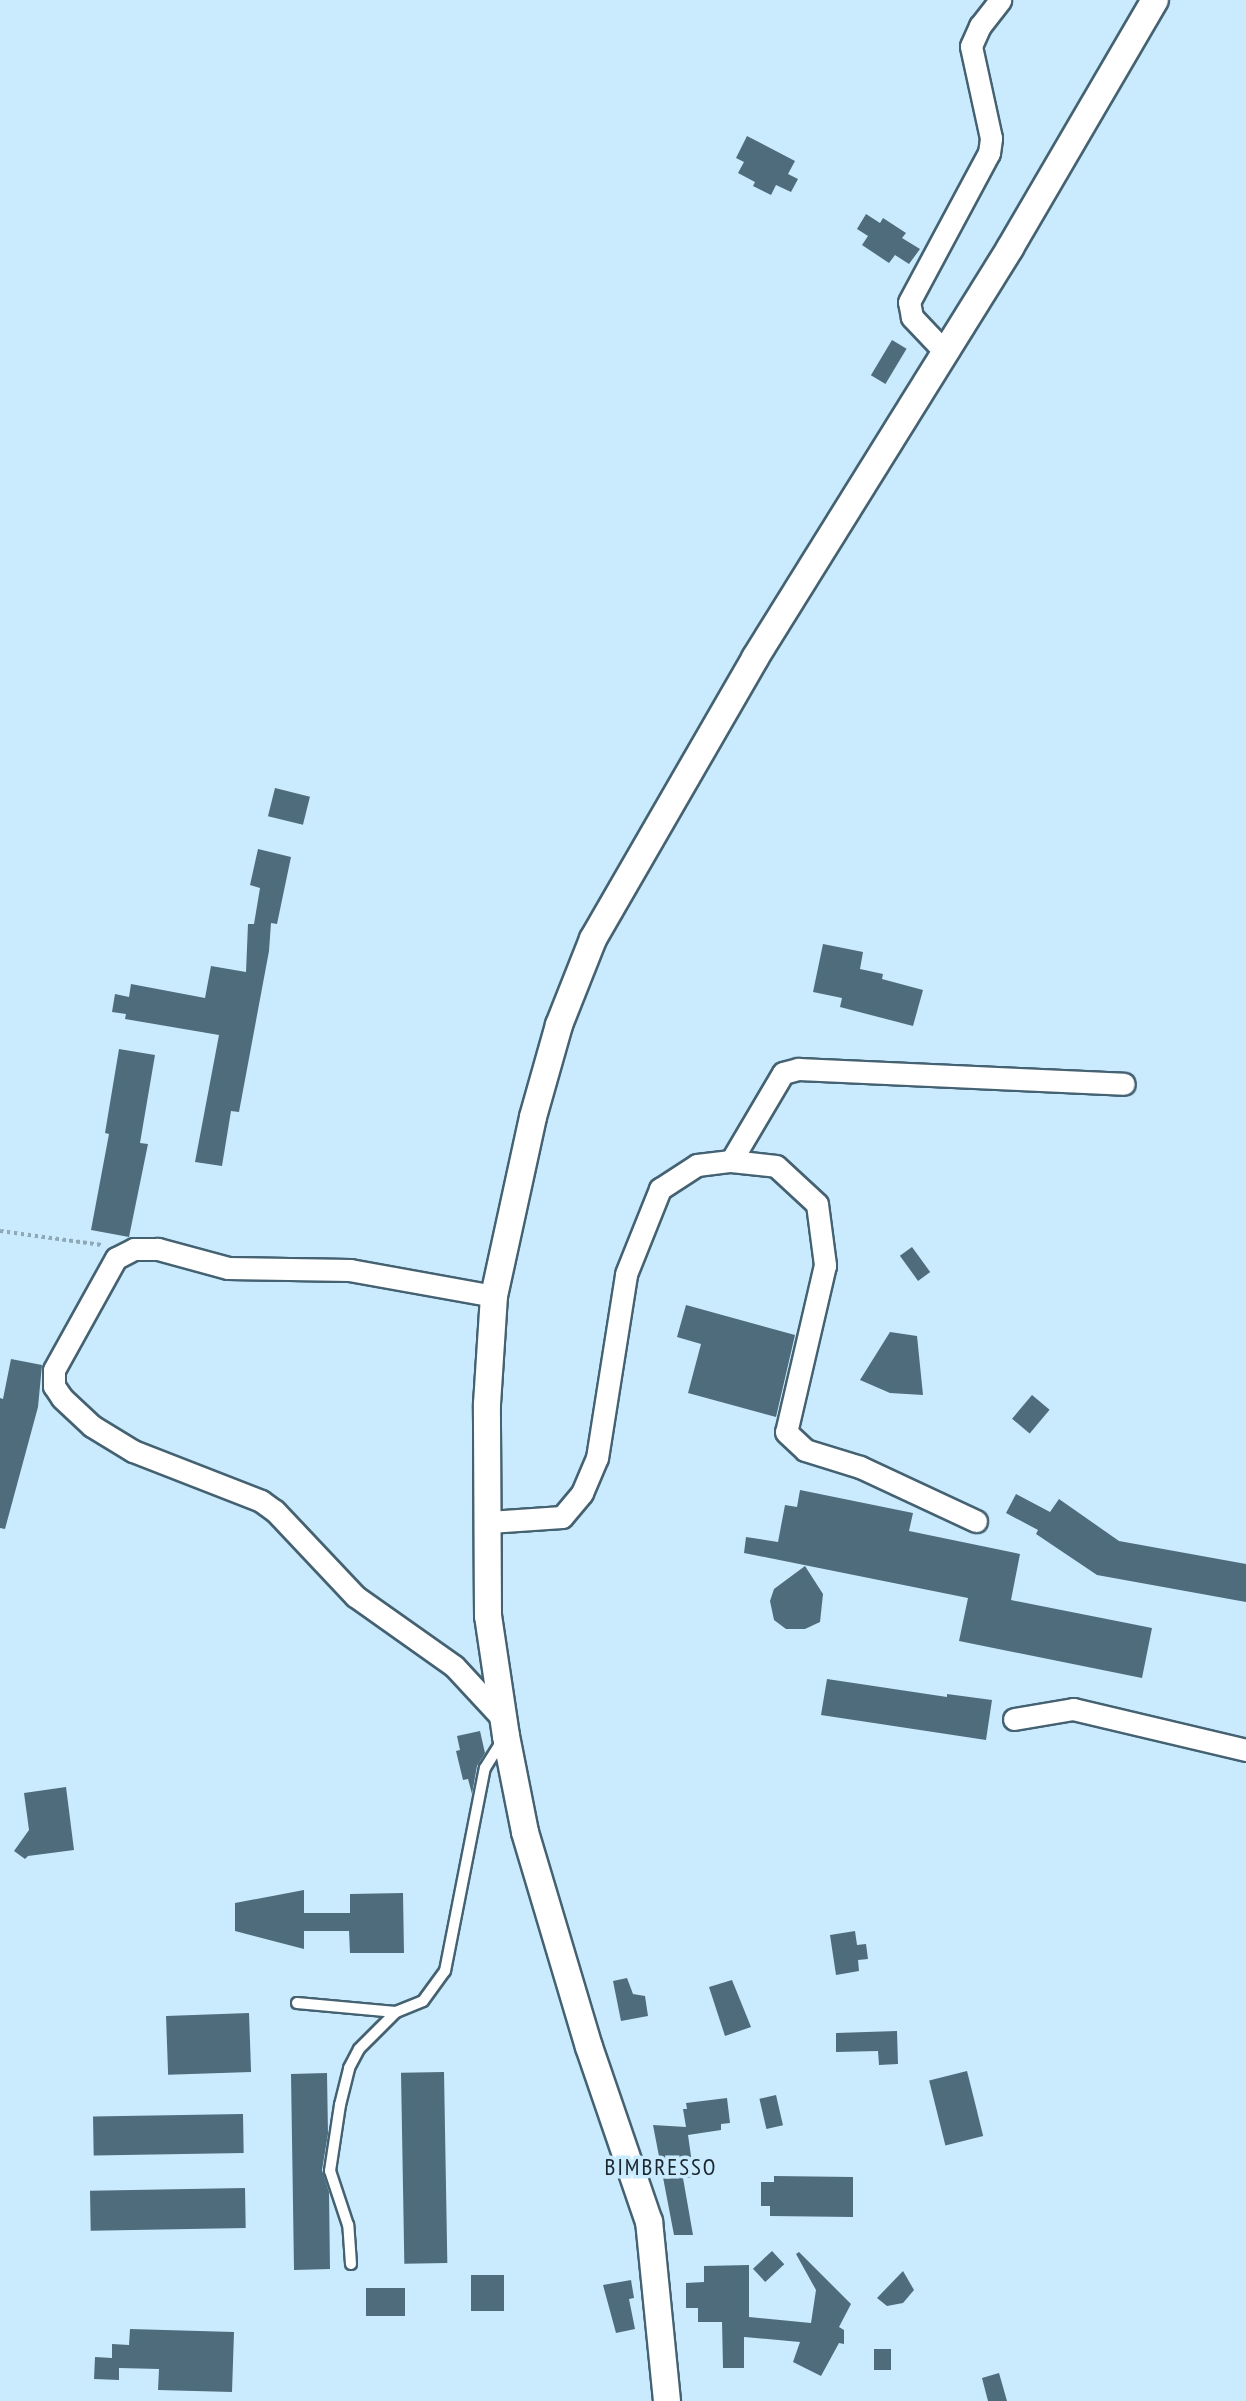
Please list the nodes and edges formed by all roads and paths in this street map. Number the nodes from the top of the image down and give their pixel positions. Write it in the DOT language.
graph roads {
  1 [pos="1000,0"];
  2 [pos="1155,0"];
  3 [pos="946,353"];
  4 [pos="1124,1084"];
  5 [pos="731,1161"];
  6 [pos="0,1231"];
  7 [pos="134,1249"];
  8 [pos="494,1296"];
  9 [pos="976,1521"];
  10 [pos="489,1522"];
  11 [pos="1014,1719"];
  12 [pos="505,1728"];
  13 [pos="1246,1750"];
  14 [pos="297,2003"];
  15 [pos="396,2012"];
  16 [pos="351,2264"];
  17 [pos="667,2401"];
  1 -- 3 [label="street"];
  2 -- 3 [label="street"];
  3 -- 8 [label="street"];
  4 -- 5 [label="street"];
  5 -- 9 [label="street"];
  5 -- 10 [label="street"];
  6 -- 7 [label="path"];
  7 -- 8 [label="street"];
  7 -- 12 [label="street"];
  8 -- 10 [label="street"];
  10 -- 12 [label="street"];
  11 -- 13 [label="street"];
  12 -- 15 [label="lane"];
  12 -- 17 [label="street"];
  14 -- 15 [label="lane"];
  15 -- 16 [label="lane"];
}
